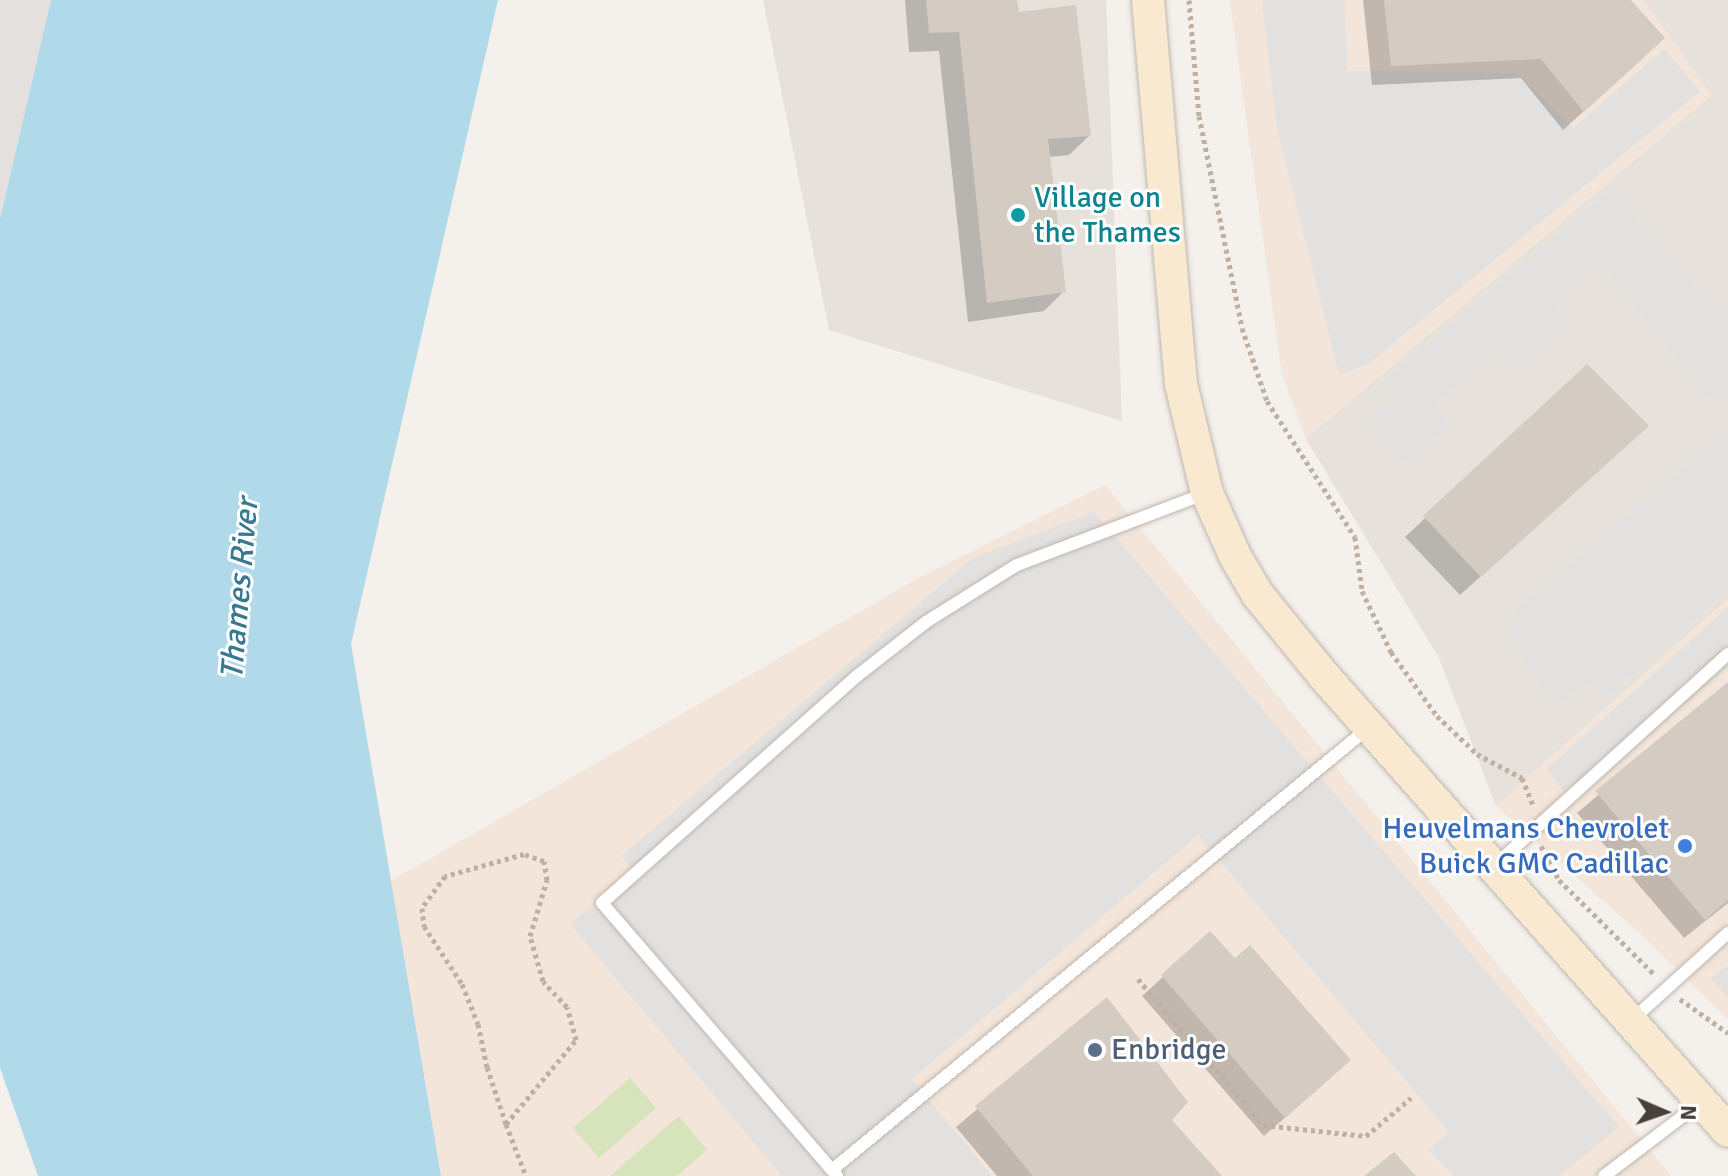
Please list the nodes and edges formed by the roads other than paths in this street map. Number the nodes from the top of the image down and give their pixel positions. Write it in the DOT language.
graph roads {
  1 [pos="1148,0"];
  2 [pos="1207,493"];
  3 [pos="1728,654"];
  4 [pos="1369,727"];
  5 [pos="1493,868"];
  6 [pos="1728,933"];
  7 [pos="1629,1022"];
  8 [pos="1700,1103"];
  9 [pos="1728,1131"];
  10 [pos="834,1173"];
  11 [pos="1604,1176"];
  1 -- 2 [label="main road"];
  2 -- 4 [label="main road"];
  2 -- 10 [label="lane"];
  3 -- 5 [label="lane"];
  4 -- 5 [label="main road"];
  4 -- 10 [label="lane"];
  5 -- 7 [label="main road"];
  6 -- 7 [label="lane"];
  7 -- 8 [label="main road"];
  8 -- 9 [label="main road"];
  8 -- 11 [label="lane"];
}
